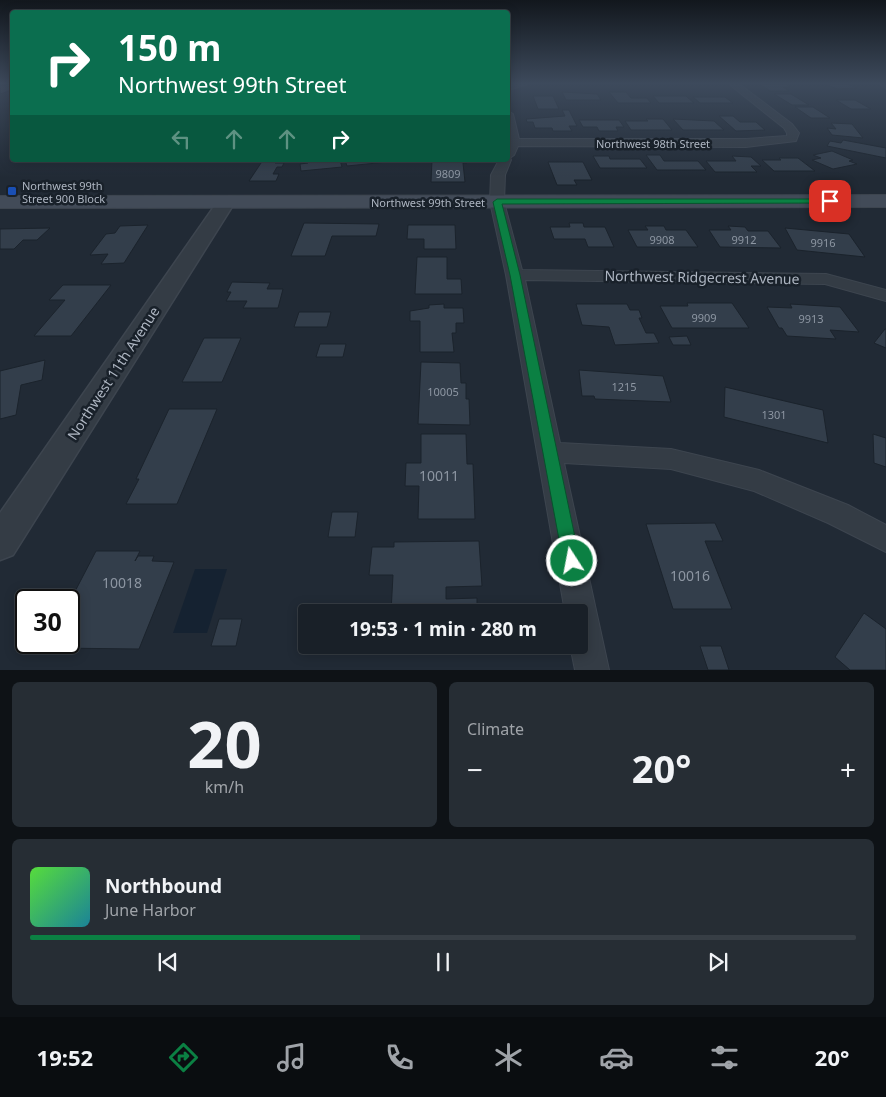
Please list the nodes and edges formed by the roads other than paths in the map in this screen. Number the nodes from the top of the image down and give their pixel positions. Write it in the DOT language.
graph roads {
  1 [pos="774,115"];
  2 [pos="510,151"];
  3 [pos="504,162"];
  4 [pos="886,201"];
  5 [pos="0,202"];
  6 [pos="226,202"];
  7 [pos="497,202"];
  8 [pos="515,275"];
  9 [pos="886,296"];
  10 [pos="551,452"];
  11 [pos="886,539"];
  12 [pos="0,543"];
  13 [pos="592,670"];
  1 -- 2 [label="street, Northwest 98th Street"];
  3 -- 7 [label="street"];
  4 -- 7 [label="main road, Northwest 99th Street"];
  5 -- 6 [label="main road, Northwest 99th Street"];
  6 -- 7 [label="main road, Northwest 99th Street"];
  6 -- 12 [label="street, Northwest 11th Avenue"];
  7 -- 8 [label="street"];
  8 -- 9 [label="street, Northwest Ridgecrest Avenue"];
  8 -- 10 [label="street"];
  10 -- 11 [label="street"];
  10 -- 13 [label="street"];
}
